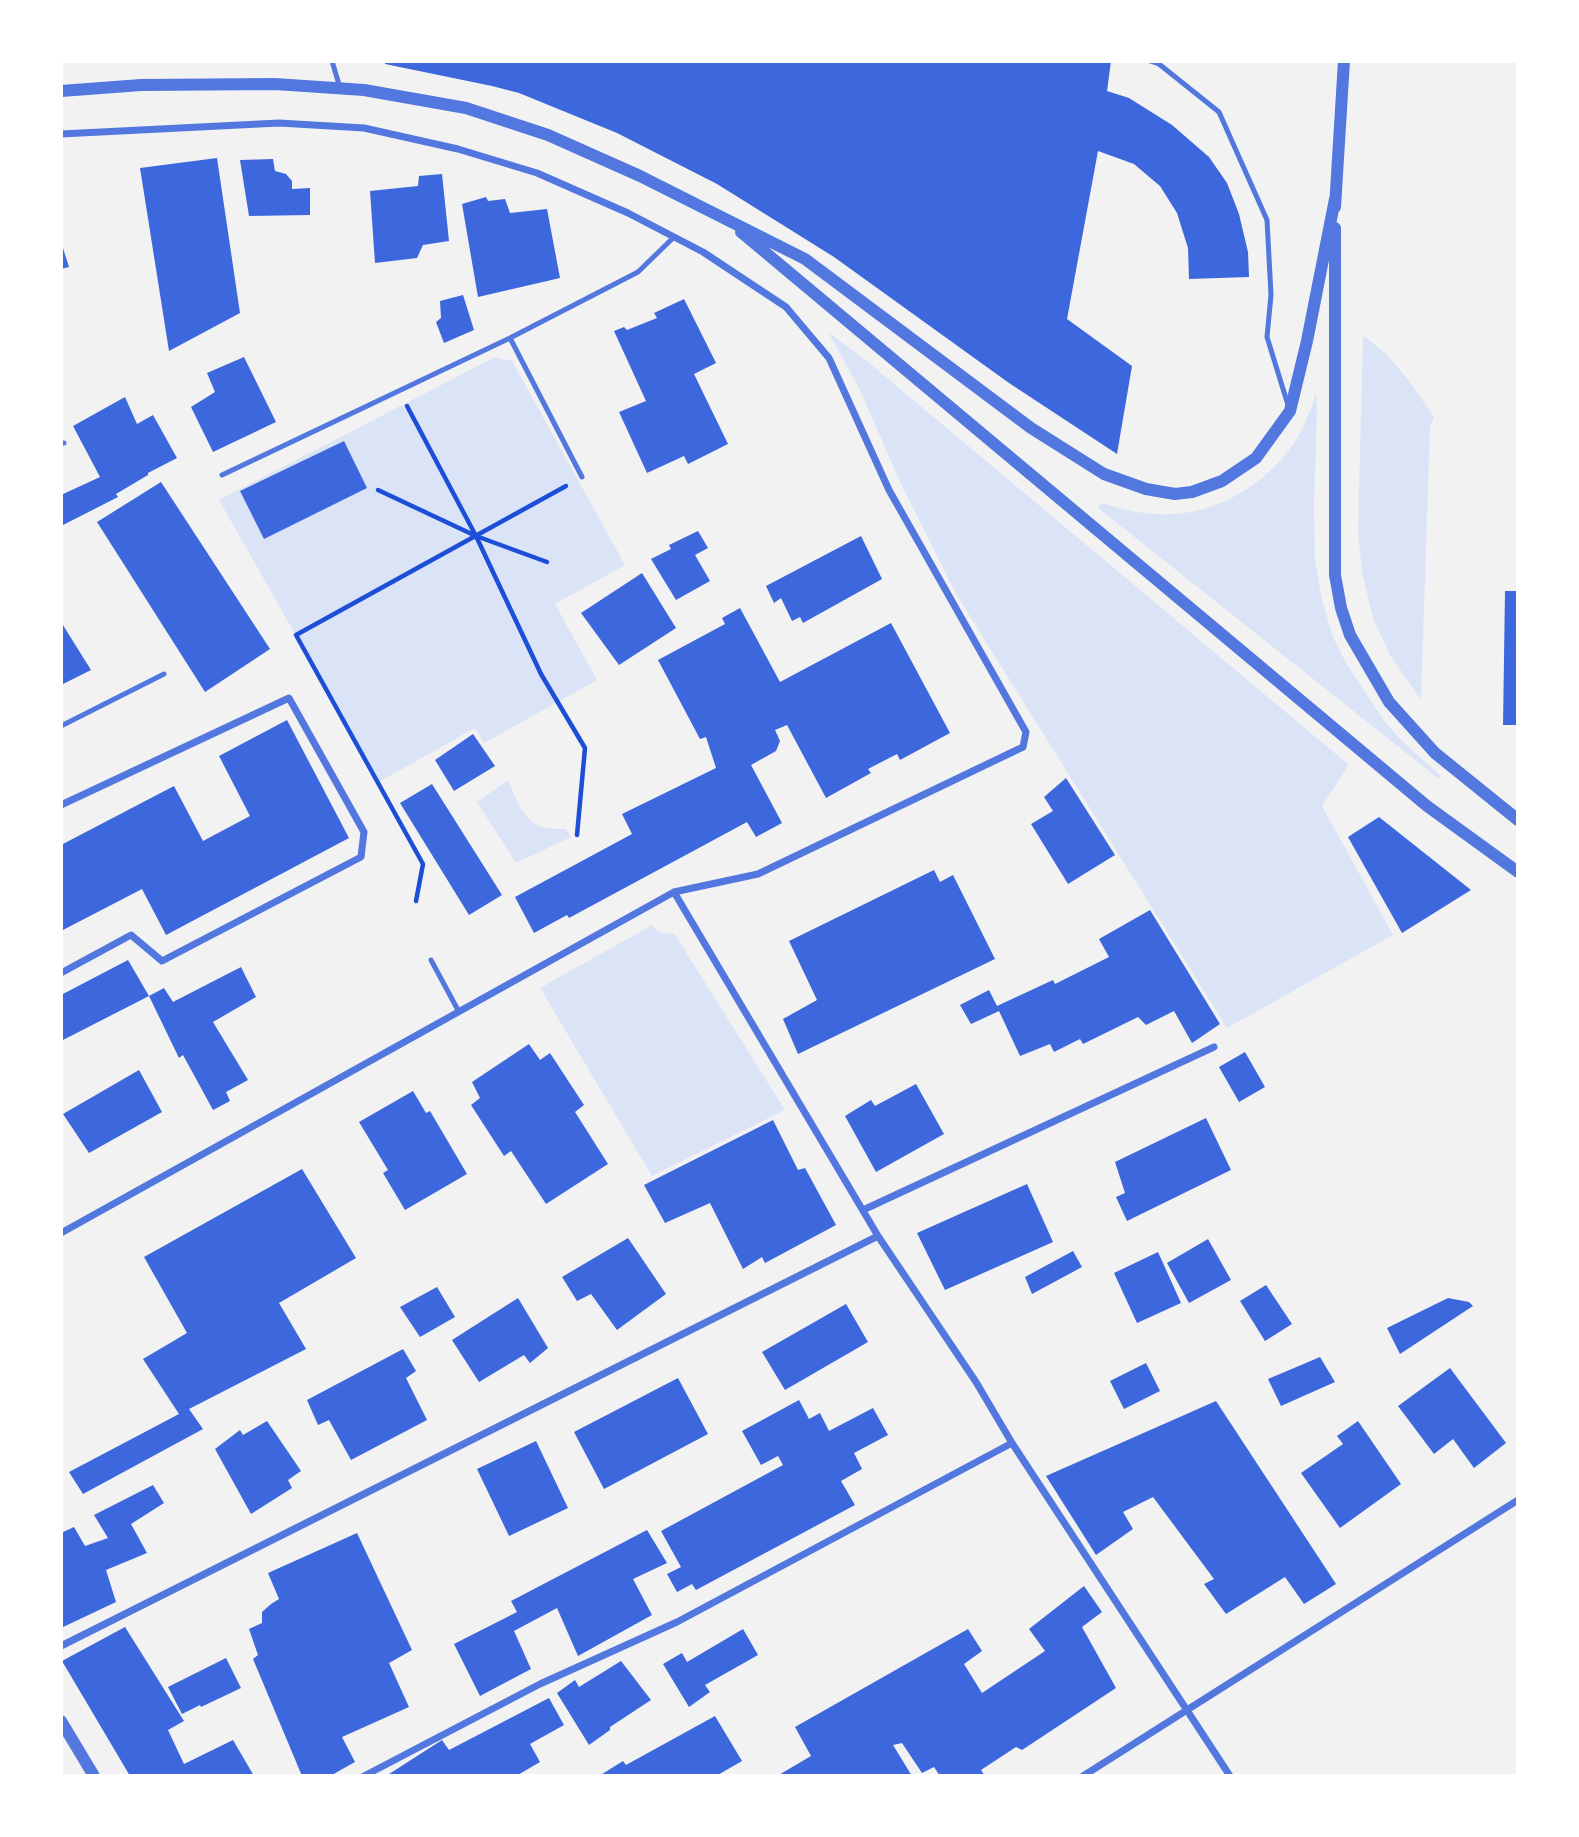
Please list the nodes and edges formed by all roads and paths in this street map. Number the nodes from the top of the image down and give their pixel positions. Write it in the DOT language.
graph roads {
  1 [pos="332,61"];
  2 [pos="1150,61"];
  3 [pos="1344,61"];
  4 [pos="340,89"];
  5 [pos="61,91"];
  6 [pos="61,134"];
  7 [pos="1335,200"];
  8 [pos="722,216"];
  9 [pos="674,237"];
  10 [pos="510,338"];
  11 [pos="399,391"];
  12 [pos="1290,411"];
  13 [pos="222,475"];
  14 [pos="582,477"];
  15 [pos="378,490"];
  16 [pos="476,537"];
  17 [pos="547,562"];
  18 [pos="164,674"];
  19 [pos="61,726"];
  20 [pos="61,805"];
  21 [pos="1518,820"];
  22 [pos="576,835"];
  23 [pos="1518,872"];
  24 [pos="674,892"];
  25 [pos="416,901"];
  26 [pos="430,960"];
  27 [pos="61,973"];
  28 [pos="459,1012"];
  29 [pos="1214,1047"];
  30 [pos="863,1210"];
  31 [pos="61,1233"];
  32 [pos="878,1236"];
  33 [pos="1012,1443"];
  34 [pos="1518,1500"];
  35 [pos="61,1646"];
  36 [pos="1188,1710"];
  37 [pos="61,1721"];
  38 [pos="94,1776"];
  39 [pos="364,1776"];
  40 [pos="1083,1776"];
  41 [pos="1230,1776"];
  1 -- 4 [label="lane"];
  2 -- 12 [label="lane"];
  3 -- 7 [label="street"];
  4 -- 5 [label="street"];
  4 -- 8 [label="street"];
  6 -- 9 [label="street"];
  7 -- 12 [label="street"];
  7 -- 21 [label="street"];
  8 -- 12 [label="street"];
  8 -- 23 [label="street"];
  9 -- 10 [label="lane"];
  9 -- 24 [label="street"];
  10 -- 11 [label="lane"];
  10 -- 14 [label="lane"];
  11 -- 13 [label="lane"];
  11 -- 16 [label="path"];
  14 -- 16 [label="path"];
  15 -- 16 [label="path"];
  16 -- 17 [label="path"];
  16 -- 22 [label="path"];
  16 -- 25 [label="path"];
  18 -- 19 [label="lane"];
  20 -- 27 [label="street"];
  24 -- 28 [label="street"];
  24 -- 30 [label="street"];
  26 -- 28 [label="lane"];
  28 -- 31 [label="street"];
  29 -- 30 [label="street"];
  30 -- 32 [label="street"];
  32 -- 33 [label="street"];
  32 -- 35 [label="street"];
  33 -- 36 [label="street"];
  33 -- 39 [label="street"];
  34 -- 36 [label="street"];
  36 -- 40 [label="street"];
  36 -- 41 [label="street"];
  37 -- 38 [label="street"];
}
